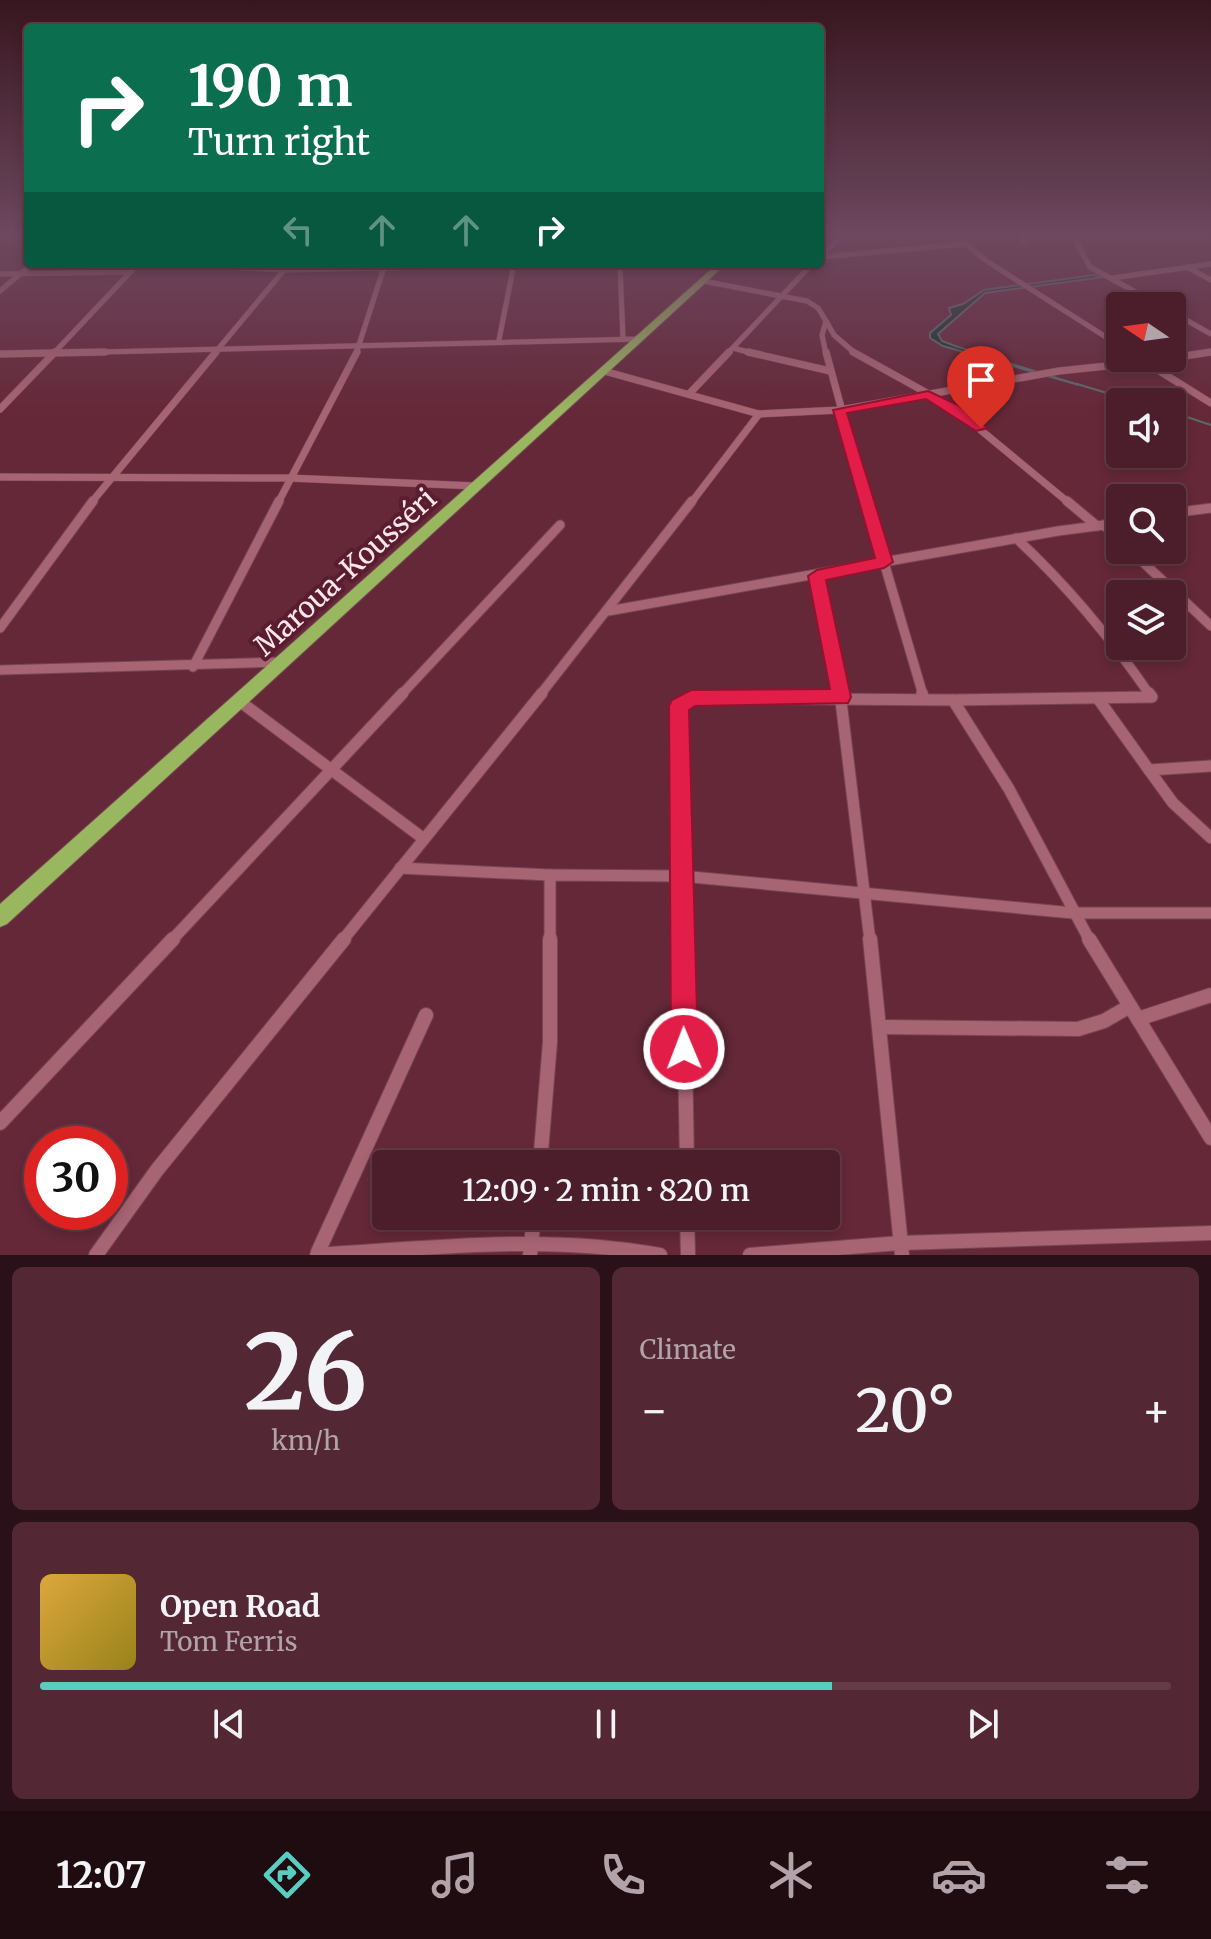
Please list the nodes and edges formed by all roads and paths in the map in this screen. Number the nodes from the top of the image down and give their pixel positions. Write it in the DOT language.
graph roads {
  1 [pos="109,295"];
  2 [pos="263,295"];
  3 [pos="375,295"];
  4 [pos="508,295"];
  5 [pos="621,295"];
  6 [pos="688,295"];
  7 [pos="770,295"];
  8 [pos="784,295"];
  9 [pos="1042,295"];
  10 [pos="782,297"];
  11 [pos="1186,320"];
  12 [pos="826,321"];
  13 [pos="1211,334"];
  14 [pos="1106,337"];
  15 [pos="623,339"];
  16 [pos="639,339"];
  17 [pos="499,340"];
  18 [pos="360,346"];
  19 [pos="733,348"];
  20 [pos="215,349"];
  21 [pos="1211,352"];
  22 [pos="53,353"];
  23 [pos="0,354"];
  24 [pos="1186,355"];
  25 [pos="1106,365"];
  26 [pos="604,371"];
  27 [pos="830,371"];
  28 [pos="1161,372"];
  29 [pos="689,394"];
  30 [pos="928,395"];
  31 [pos="1211,403"];
  32 [pos="0,409"];
  33 [pos="840,410"];
  34 [pos="759,414"];
  35 [pos="111,476"];
  36 [pos="0,477"];
  37 [pos="289,478"];
  38 [pos="476,486"];
  39 [pos="1211,508"];
  40 [pos="1186,511"];
  41 [pos="560,525"];
  42 [pos="1106,525"];
  43 [pos="1100,526"];
  44 [pos="1106,530"];
  45 [pos="1016,538"];
  46 [pos="884,562"];
  47 [pos="1145,564"];
  48 [pos="817,576"];
  49 [pos="608,611"];
  50 [pos="1211,626"];
  51 [pos="0,628"];
  52 [pos="281,662"];
  53 [pos="193,667"];
  54 [pos="0,670"];
  55 [pos="841,697"];
  56 [pos="924,699"];
  57 [pos="238,700"];
  58 [pos="953,700"];
  59 [pos="1099,700"];
  60 [pos="1211,766"];
  61 [pos="335,769"];
  62 [pos="1149,770"];
  63 [pos="1211,838"];
  64 [pos="424,839"];
  65 [pos="400,868"];
  66 [pos="550,875"];
  67 [pos="681,876"];
  68 [pos="867,895"];
  69 [pos="1073,913"];
  70 [pos="1211,913"];
  71 [pos="0,917"];
  72 [pos="1211,995"];
  73 [pos="1134,1013"];
  74 [pos="426,1015"];
  75 [pos="880,1027"];
  76 [pos="0,1123"];
  77 [pos="1211,1138"];
  78 [pos="541,1150"];
  79 [pos="687,1150"];
  80 [pos="687,1230"];
  81 [pos="1211,1233"];
  82 [pos="530,1248"];
  83 [pos="901,1249"];
  84 [pos="318,1254"];
  85 [pos="96,1255"];
  86 [pos="660,1255"];
  87 [pos="688,1255"];
  88 [pos="750,1255"];
  1 -- 22 [label="street"];
  2 -- 20 [label="street"];
  3 -- 18 [label="street"];
  4 -- 17 [label="street"];
  5 -- 15 [label="street"];
  6 -- 16 [label="highway, Maroua-Kousséri"];
  7 -- 10 [label="street"];
  8 -- 10 [label="street"];
  9 -- 14 [label="street"];
  10 -- 12 [label="street"];
  10 -- 19 [label="street"];
  11 -- 13 [label="street"];
  12 -- 27 [label="street"];
  12 -- 30 [label="street"];
  15 -- 16 [label="street"];
  15 -- 17 [label="street"];
  16 -- 26 [label="highway, Maroua-Kousséri"];
  17 -- 18 [label="street"];
  18 -- 20 [label="street"];
  18 -- 37 [label="street"];
  19 -- 27 [label="street"];
  19 -- 29 [label="street"];
  20 -- 22 [label="street"];
  20 -- 35 [label="street"];
  21 -- 24 [label="street"];
  22 -- 23 [label="street"];
  22 -- 32 [label="street"];
  25 -- 30 [label="street"];
  26 -- 29 [label="street"];
  26 -- 38 [label="highway, Maroua-Kousséri"];
  27 -- 33 [label="street"];
  28 -- 31 [label="street"];
  29 -- 34 [label="street"];
  30 -- 33 [label="street"];
  30 -- 43 [label="street"];
  33 -- 34 [label="street"];
  33 -- 46 [label="street"];
  34 -- 49 [label="street"];
  35 -- 36 [label="street"];
  35 -- 37 [label="street"];
  35 -- 51 [label="street"];
  37 -- 38 [label="street"];
  37 -- 53 [label="street"];
  38 -- 52 [label="highway, Maroua-Kousséri"];
  39 -- 40 [label="street"];
  41 -- 61 [label="street"];
  42 -- 43 [label="street"];
  43 -- 44 [label="street"];
  43 -- 45 [label="street"];
  45 -- 46 [label="street"];
  45 -- 59 [label="street"];
  46 -- 48 [label="street"];
  46 -- 56 [label="street"];
  47 -- 50 [label="street"];
  48 -- 49 [label="street"];
  48 -- 55 [label="street"];
  49 -- 64 [label="street"];
  52 -- 53 [label="street"];
  52 -- 57 [label="highway, Maroua-Kousséri"];
  53 -- 54 [label="street"];
  55 -- 56 [label="street"];
  55 -- 67 [label="street"];
  55 -- 68 [label="street"];
  56 -- 58 [label="street"];
  57 -- 61 [label="street"];
  57 -- 71 [label="highway, Maroua-Kousséri"];
  58 -- 59 [label="street"];
  58 -- 69 [label="street"];
  59 -- 62 [label="street"];
  60 -- 62 [label="street"];
  61 -- 64 [label="street"];
  61 -- 76 [label="street"];
  62 -- 63 [label="street"];
  64 -- 65 [label="street"];
  65 -- 66 [label="street"];
  65 -- 85 [label="street"];
  66 -- 67 [label="street"];
  66 -- 78 [label="street"];
  67 -- 68 [label="street"];
  67 -- 79 [label="street"];
  68 -- 69 [label="street"];
  68 -- 75 [label="street"];
  69 -- 70 [label="street"];
  69 -- 73 [label="street"];
  72 -- 73 [label="street"];
  73 -- 75 [label="street"];
  73 -- 77 [label="street"];
  74 -- 84 [label="street"];
  75 -- 83 [label="street"];
  80 -- 87 [label="street"];
  81 -- 83 [label="street"];
  82 -- 84 [label="street"];
  82 -- 86 [label="street"];
  83 -- 88 [label="street"];
}
